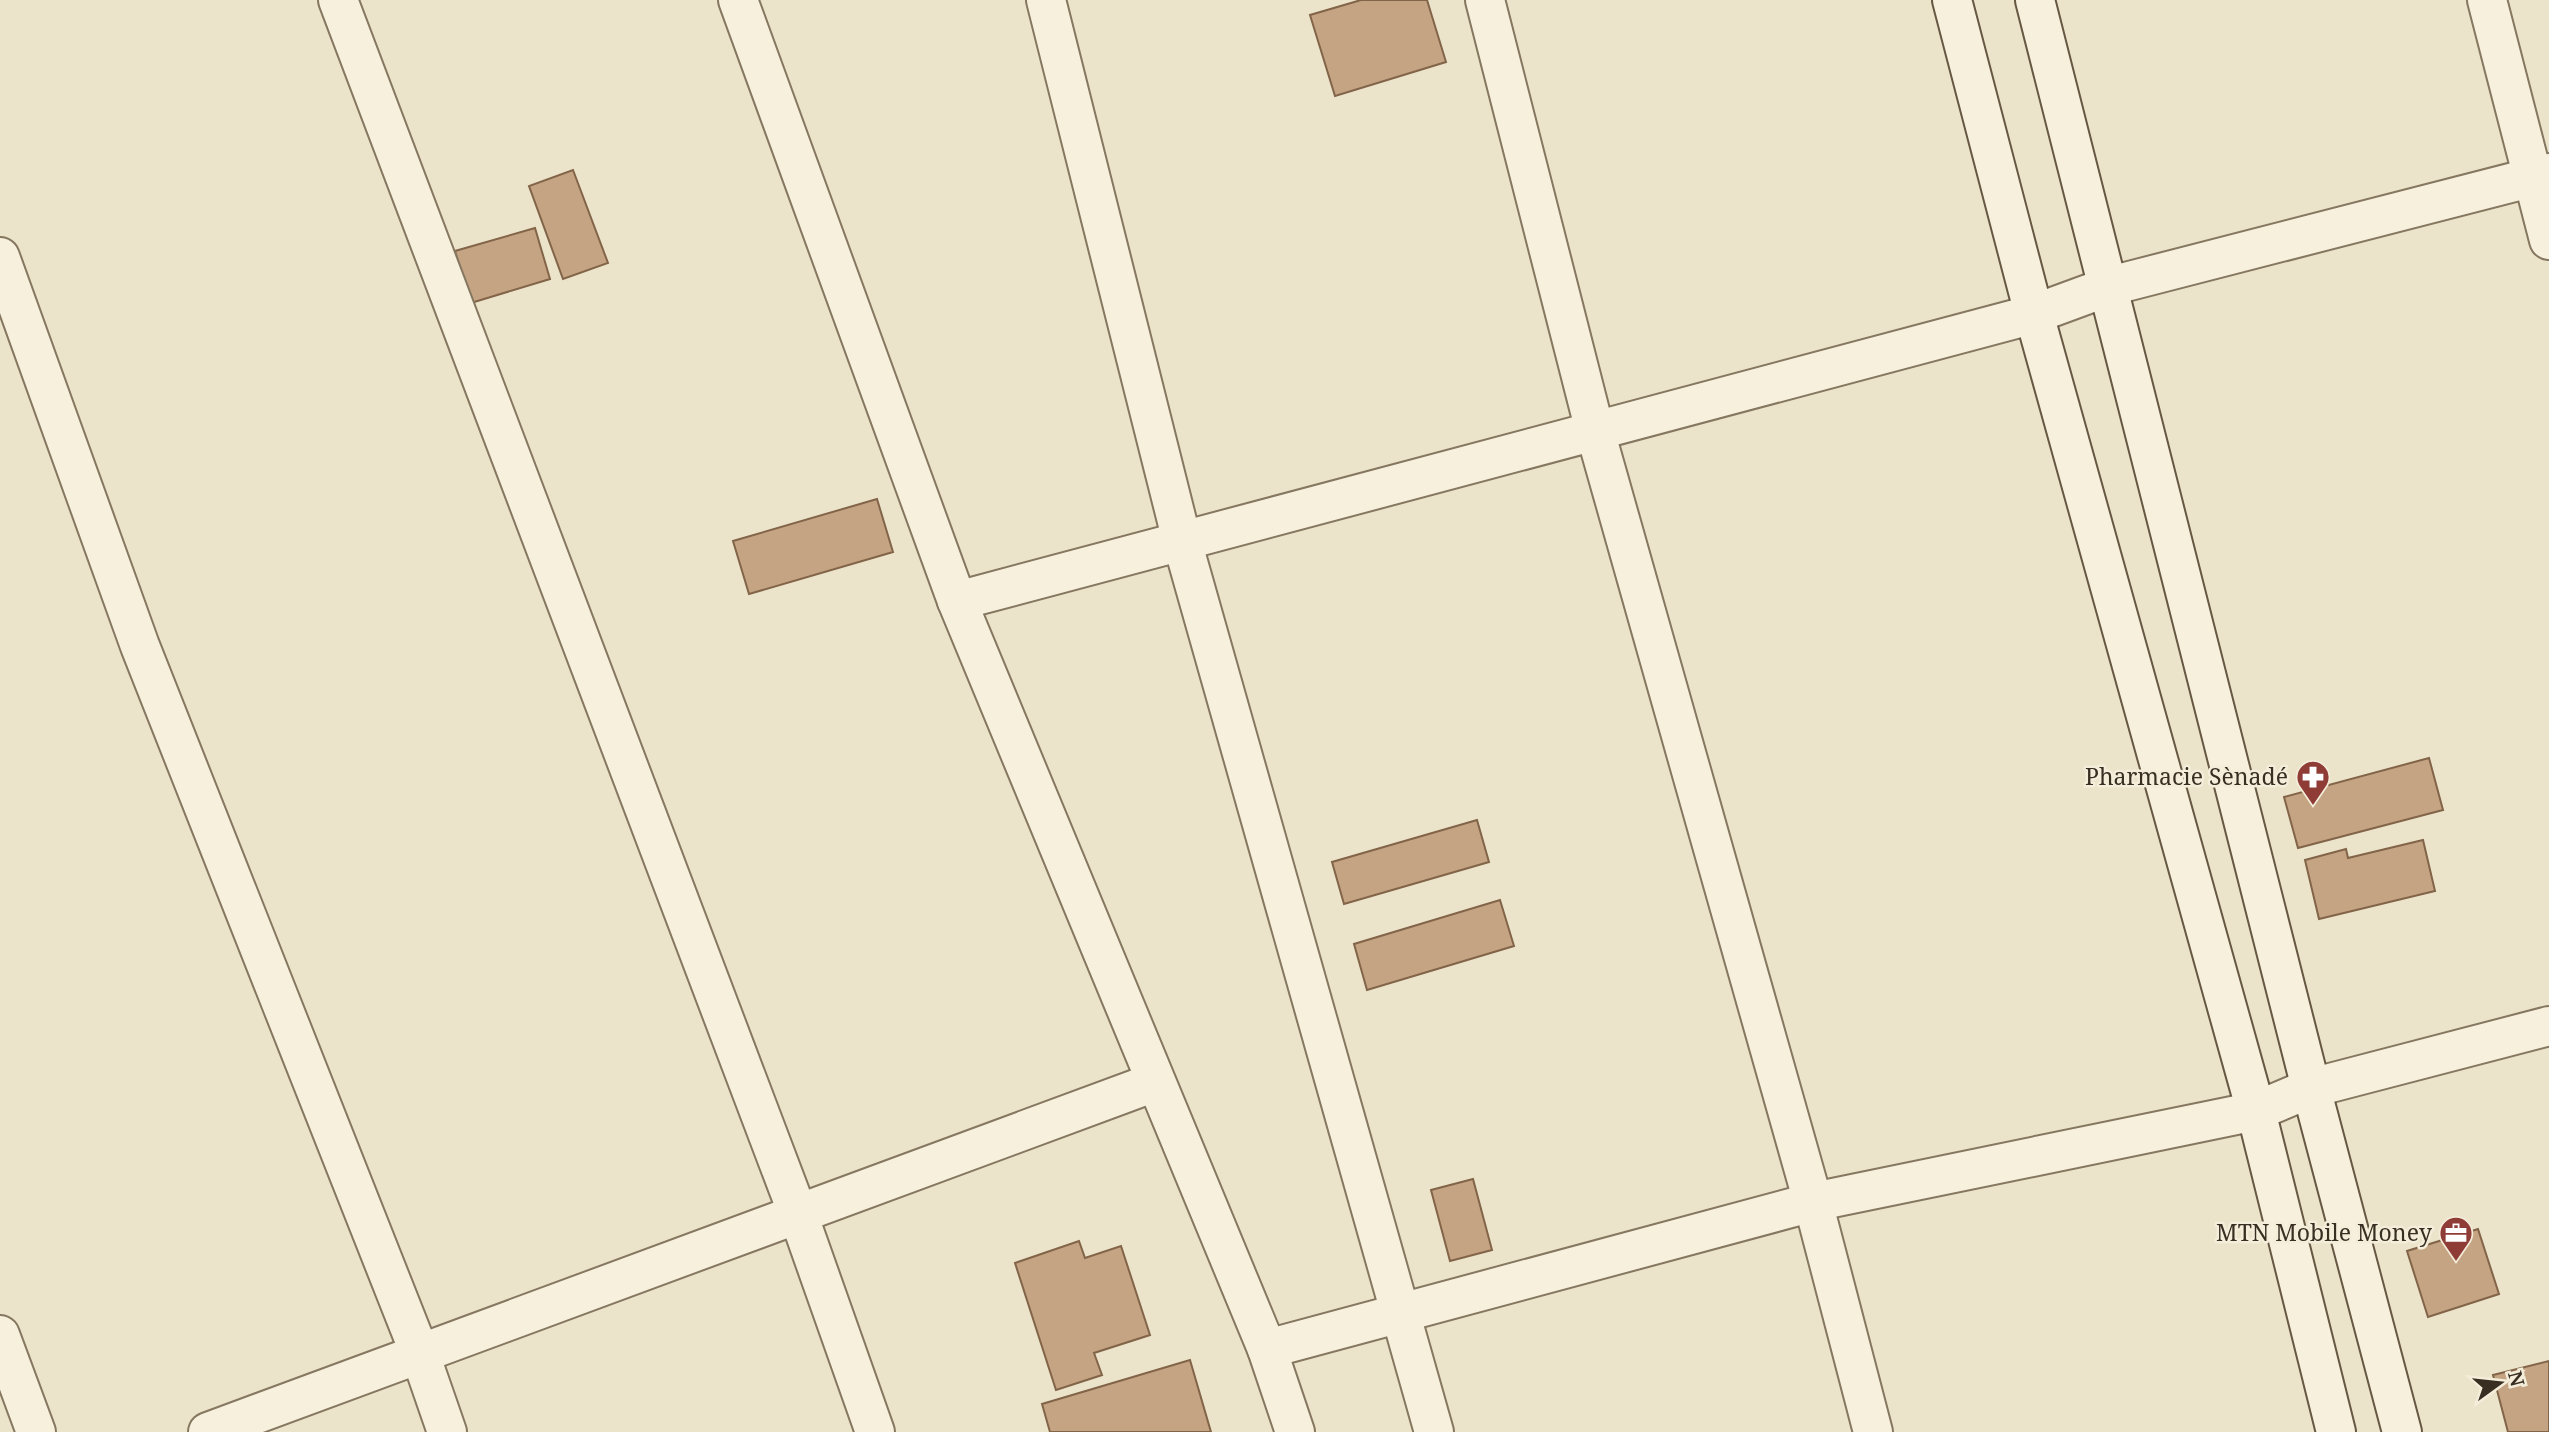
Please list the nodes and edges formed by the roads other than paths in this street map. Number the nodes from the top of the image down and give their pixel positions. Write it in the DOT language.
graph roads {
  1 [pos="338,0"];
  2 [pos="738,0"];
  3 [pos="1046,0"];
  4 [pos="1485,0"];
  5 [pos="1952,0"];
  6 [pos="2035,0"];
  7 [pos="2487,0"];
  8 [pos="2541,175"];
  9 [pos="2549,240"];
  10 [pos="0,257"];
  11 [pos="2110,286"];
  12 [pos="2034,314"];
  13 [pos="1595,431"];
  14 [pos="1182,541"];
  15 [pos="957,601"];
  16 [pos="2549,1026"];
  17 [pos="1155,1082"];
  18 [pos="2311,1088"];
  19 [pos="2256,1111"];
  20 [pos="1814,1202"];
  21 [pos="798,1214"];
  22 [pos="1401,1313"];
  23 [pos="0,1335"];
  24 [pos="1267,1349"];
  25 [pos="420,1354"];
  26 [pos="36,1432"];
  27 [pos="208,1432"];
  28 [pos="447,1432"];
  29 [pos="875,1432"];
  30 [pos="1295,1432"];
  31 [pos="1434,1432"];
  32 [pos="1873,1432"];
  33 [pos="2336,1432"];
  34 [pos="2402,1432"];
  1 -- 21 [label="street"];
  2 -- 15 [label="street"];
  3 -- 14 [label="street"];
  4 -- 13 [label="street"];
  5 -- 12 [label="street"];
  6 -- 11 [label="street"];
  7 -- 8 [label="street"];
  8 -- 9 [label="street"];
  8 -- 11 [label="street"];
  10 -- 25 [label="street"];
  11 -- 12 [label="street"];
  11 -- 18 [label="street"];
  12 -- 13 [label="street"];
  12 -- 19 [label="street"];
  13 -- 14 [label="street"];
  13 -- 20 [label="street"];
  14 -- 15 [label="street"];
  14 -- 22 [label="street"];
  15 -- 17 [label="street"];
  16 -- 18 [label="street"];
  17 -- 21 [label="street"];
  17 -- 24 [label="street"];
  18 -- 19 [label="street"];
  18 -- 34 [label="street"];
  19 -- 20 [label="street"];
  19 -- 33 [label="street"];
  20 -- 22 [label="street"];
  20 -- 32 [label="street"];
  21 -- 25 [label="street"];
  21 -- 29 [label="street"];
  22 -- 24 [label="street"];
  22 -- 31 [label="street"];
  23 -- 26 [label="street"];
  24 -- 30 [label="street"];
  25 -- 27 [label="street"];
  25 -- 28 [label="street"];
}
